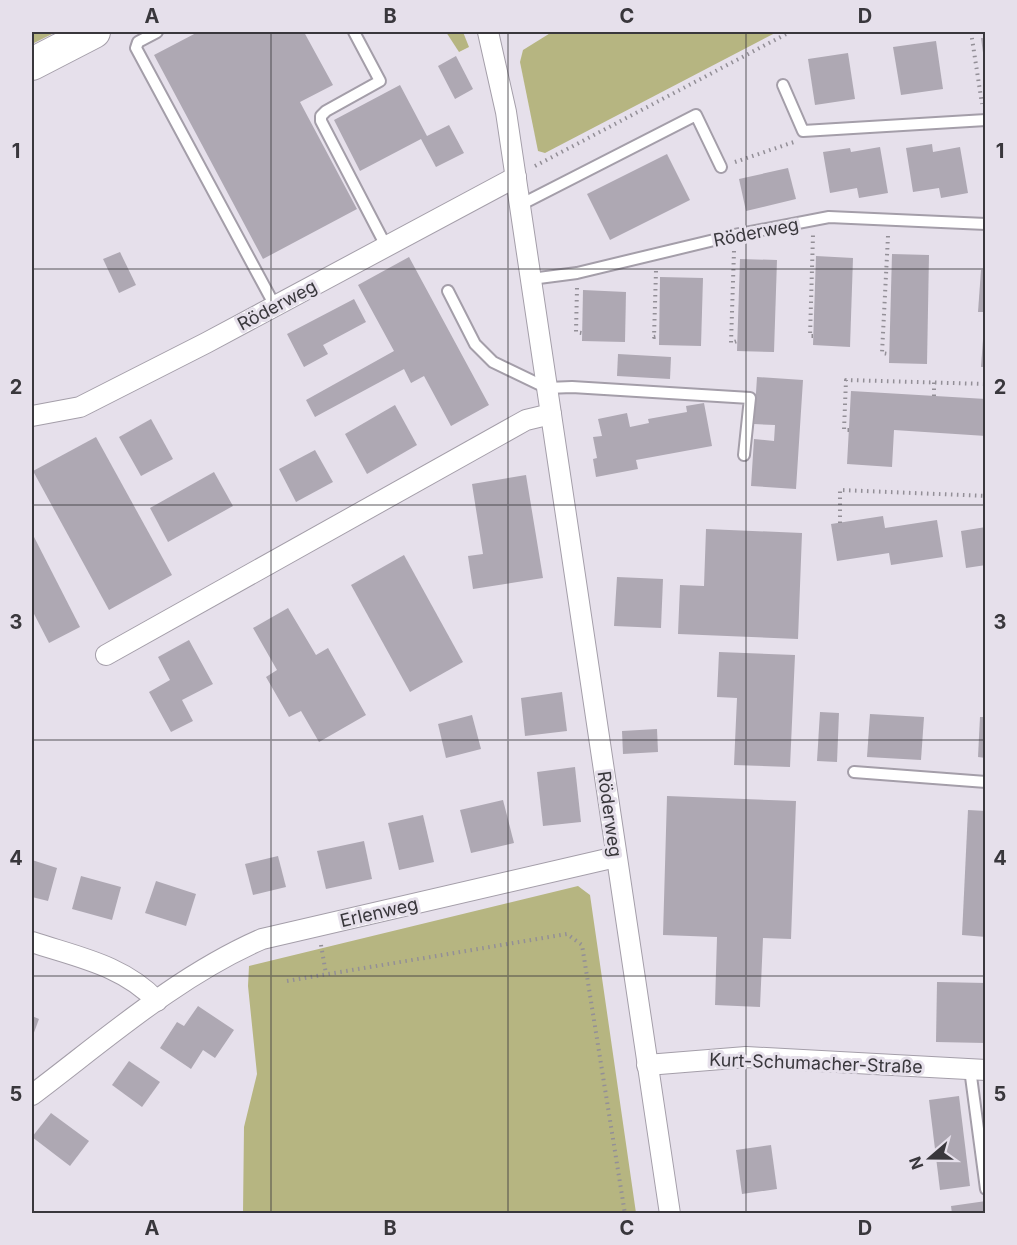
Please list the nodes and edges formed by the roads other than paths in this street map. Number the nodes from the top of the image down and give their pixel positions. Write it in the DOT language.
graph roads {
  1 [pos="94,32"];
  2 [pos="157,32"];
  3 [pos="354,32"];
  4 [pos="488,32"];
  5 [pos="32,64"];
  6 [pos="783,85"];
  7 [pos="985,120"];
  8 [pos="721,167"];
  9 [pos="516,177"];
  10 [pos="520,205"];
  11 [pos="986,224"];
  12 [pos="386,246"];
  13 [pos="531,279"];
  14 [pos="448,291"];
  15 [pos="275,306"];
  16 [pos="547,388"];
  17 [pos="551,414"];
  18 [pos="32,416"];
  19 [pos="744,455"];
  20 [pos="106,655"];
  21 [pos="854,772"];
  22 [pos="986,782"];
  23 [pos="616,857"];
  24 [pos="32,942"];
  25 [pos="157,1001"];
  26 [pos="646,1065"];
  27 [pos="978,1069"];
  28 [pos="32,1095"];
  29 [pos="986,1189"];
  30 [pos="670,1214"];
  1 -- 5 [label="main road"];
  2 -- 15 [label="lane"];
  3 -- 12 [label="lane"];
  4 -- 9 [label="street, Röderweg"];
  6 -- 7 [label="lane"];
  8 -- 10 [label="lane"];
  9 -- 10 [label="street, Röderweg"];
  9 -- 12 [label="street, Röderweg"];
  10 -- 13 [label="street, Röderweg"];
  11 -- 13 [label="lane, Röderweg"];
  12 -- 15 [label="street, Röderweg"];
  13 -- 16 [label="street, Röderweg"];
  14 -- 16 [label="lane"];
  15 -- 18 [label="street, Röderweg"];
  16 -- 17 [label="street, Röderweg"];
  16 -- 19 [label="lane"];
  17 -- 20 [label="street"];
  17 -- 23 [label="street, Röderweg"];
  21 -- 22 [label="lane"];
  23 -- 25 [label="street, Erlenweg"];
  23 -- 26 [label="street, Röderweg"];
  24 -- 25 [label="street"];
  25 -- 28 [label="street, Erlenweg"];
  26 -- 27 [label="street, Kurt-Schumacher-Straße"];
  26 -- 30 [label="street, Röderweg"];
  27 -- 29 [label="lane"];
}
